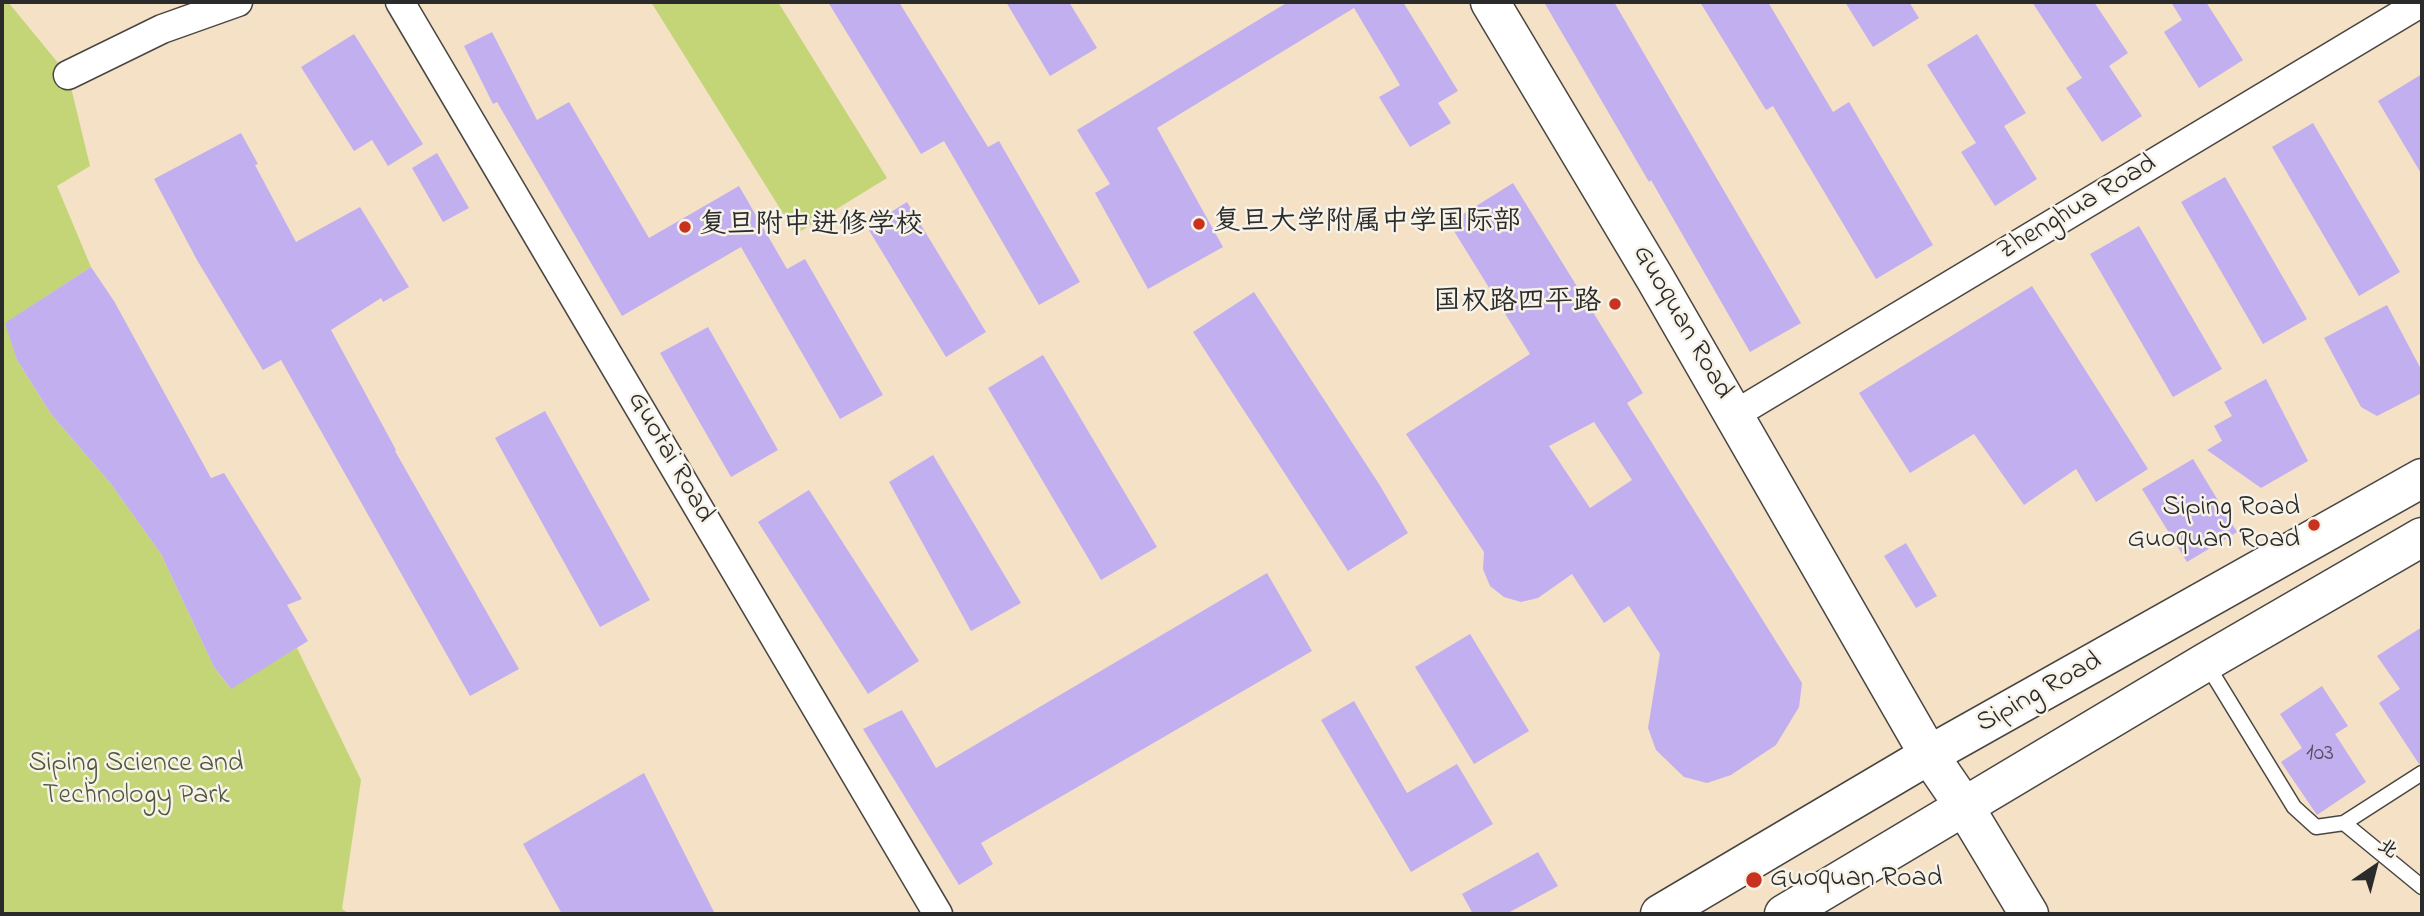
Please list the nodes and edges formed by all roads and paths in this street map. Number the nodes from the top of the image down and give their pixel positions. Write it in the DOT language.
graph roads {
  1 [pos="238,2"];
  2 [pos="400,2"];
  3 [pos="1490,2"];
  4 [pos="2422,2"];
  5 [pos="68,75"];
  6 [pos="1734,415"];
  7 [pos="2422,478"];
  8 [pos="2422,537"];
  9 [pos="2206,662"];
  10 [pos="1929,755"];
  11 [pos="2422,773"];
  12 [pos="1964,806"];
  13 [pos="2344,823"];
  14 [pos="2422,887"];
  15 [pos="938,914"];
  16 [pos="1660,914"];
  17 [pos="1784,914"];
  18 [pos="2029,914"];
  1 -- 5 [label="street"];
  2 -- 15 [label="street, Guotai Road"];
  3 -- 6 [label="main road, Guoquan Road"];
  4 -- 6 [label="street, Zhenghua Road"];
  6 -- 10 [label="main road, Guoquan Road"];
  7 -- 10 [label="main road, Siping Road"];
  8 -- 9 [label="main road, Siping Road"];
  9 -- 12 [label="main road, Siping Road"];
  9 -- 13 [label="lane"];
  10 -- 12 [label="main road, Guoquan Road"];
  10 -- 16 [label="main road, Siping Road"];
  11 -- 13 [label="lane"];
  12 -- 17 [label="main road, Siping Road"];
  12 -- 18 [label="main road"];
  13 -- 14 [label="lane"];
}
